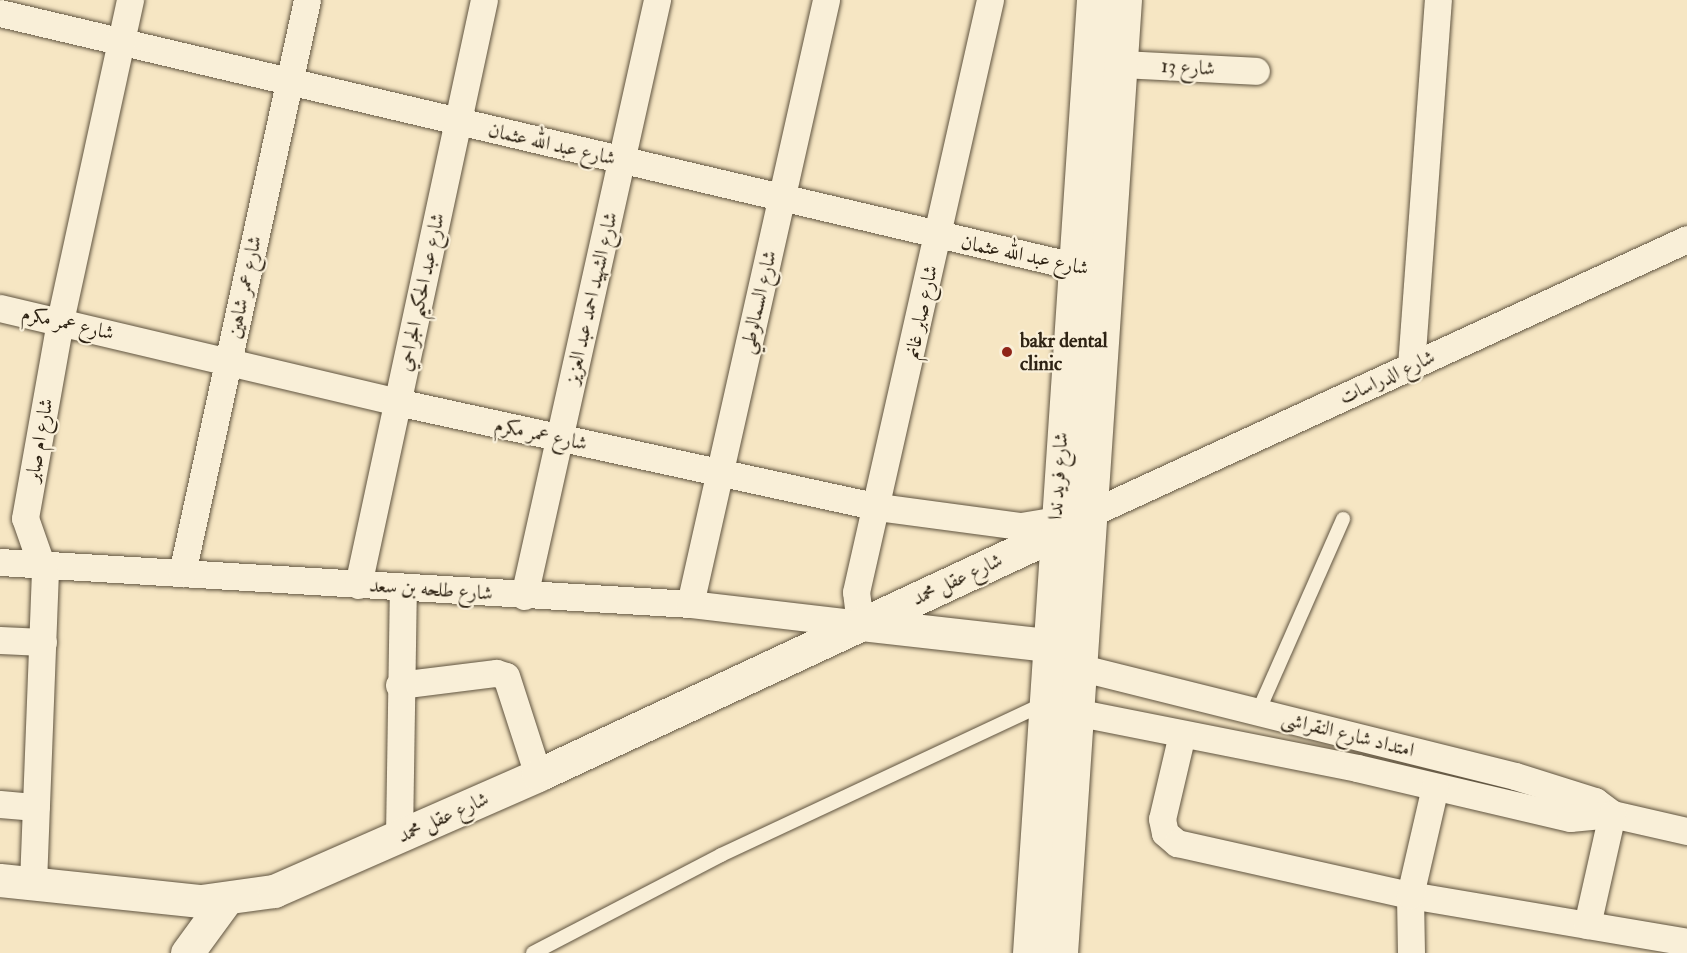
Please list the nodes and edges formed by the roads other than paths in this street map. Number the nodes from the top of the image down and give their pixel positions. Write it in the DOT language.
graph roads {
  1 [pos="130,0"];
  2 [pos="307,0"];
  3 [pos="484,0"];
  4 [pos="657,0"];
  5 [pos="826,0"];
  6 [pos="990,0"];
  7 [pos="1093,0"];
  8 [pos="1125,0"];
  9 [pos="1438,0"];
  10 [pos="0,13"];
  11 [pos="121,42"];
  12 [pos="1120,64"];
  13 [pos="1256,71"];
  14 [pos="289,82"];
  15 [pos="457,122"];
  16 [pos="621,160"];
  17 [pos="781,199"];
  18 [pos="938,236"];
  19 [pos="1687,239"];
  20 [pos="1089,269"];
  21 [pos="0,308"];
  22 [pos="60,321"];
  23 [pos="228,361"];
  24 [pos="1411,366"];
  25 [pos="397,402"];
  26 [pos="560,438"];
  27 [pos="719,472"];
  28 [pos="878,507"];
  29 [pos="1087,515"];
  30 [pos="1343,519"];
  31 [pos="1055,528"];
  32 [pos="0,562"];
  33 [pos="40,564"];
  34 [pos="182,573"];
  35 [pos="358,585"];
  36 [pos="403,588"];
  37 [pos="524,596"];
  38 [pos="690,603"];
  39 [pos="860,624"];
  40 [pos="0,640"];
  41 [pos="43,642"];
  42 [pos="1048,645"];
  43 [pos="1078,667"];
  44 [pos="399,685"];
  45 [pos="1044,704"];
  46 [pos="1075,712"];
  47 [pos="1258,712"];
  48 [pos="1182,734"];
  49 [pos="538,775"];
  50 [pos="1435,787"];
  51 [pos="0,804"];
  52 [pos="36,807"];
  53 [pos="1612,814"];
  54 [pos="1687,831"];
  55 [pos="399,836"];
  56 [pos="0,880"];
  57 [pos="33,883"];
  58 [pos="1410,895"];
  59 [pos="225,901"];
  60 [pos="1587,925"];
  61 [pos="1687,942"];
  62 [pos="188,953"];
  63 [pos="533,953"];
  64 [pos="1029,953"];
  65 [pos="1061,953"];
  66 [pos="1411,953"];
  1 -- 11 [label="street, شارع ام صابر"];
  2 -- 14 [label="street, شارع عمر شاهين"];
  3 -- 15 [label="street, شارع عبد الحكيم الجراحي"];
  4 -- 16 [label="street, شارع الشهيد احمد عبد العزيز"];
  5 -- 17 [label="street, شارع السمالوطي"];
  6 -- 18 [label="street, شارع صابر غانم"];
  7 -- 20 [label="street, شارع فريد ندا"];
  8 -- 12 [label="street, شارع فريد ندا"];
  9 -- 24 [label="street"];
  10 -- 11 [label="street, شارع عبد الله عثمان"];
  11 -- 14 [label="street, شارع عبد الله عثمان"];
  11 -- 22 [label="street, شارع ام صابر"];
  12 -- 13 [label="street, شارع 13"];
  12 -- 20 [label="street, شارع فريد ندا"];
  14 -- 15 [label="street, شارع عبد الله عثمان"];
  14 -- 23 [label="street, شارع عمر شاهين"];
  15 -- 16 [label="street, شارع عبد الله عثمان"];
  15 -- 25 [label="street, شارع عبد الحكيم الجراحي"];
  16 -- 17 [label="street, شارع عبد الله عثمان"];
  16 -- 26 [label="street, شارع الشهيد احمد عبد العزيز"];
  17 -- 18 [label="street, شارع عبد الله عثمان"];
  17 -- 27 [label="street, شارع السمالوطي"];
  18 -- 20 [label="street, شارع عبد الله عثمان"];
  18 -- 28 [label="street, شارع صابر غانم"];
  19 -- 24 [label="street, شارع الدراسات"];
  20 -- 29 [label="street, شارع فريد ندا"];
  20 -- 31 [label="street, شارع فريد ندا"];
  21 -- 22 [label="street, شارع عمر مكرم"];
  22 -- 23 [label="street, شارع عمر مكرم"];
  22 -- 33 [label="street, شارع ام صابر"];
  23 -- 25 [label="street, شارع عمر مكرم"];
  23 -- 34 [label="street, شارع عمر شاهين"];
  24 -- 29 [label="street, شارع الدراسات"];
  25 -- 26 [label="street, شارع عمر مكرم"];
  25 -- 35 [label="street, شارع عبد الحكيم الجراحي"];
  26 -- 27 [label="street, شارع عمر مكرم"];
  26 -- 37 [label="street, شارع الشهيد احمد عبد العزيز"];
  27 -- 28 [label="street, شارع عمر مكرم"];
  27 -- 38 [label="street, شارع السمالوطي"];
  28 -- 31 [label="street, شارع عمر مكرم"];
  28 -- 39 [label="street, شارع صابر غانم"];
  29 -- 31 [label="street, شارع عمر مكرم"];
  29 -- 43 [label="street, شارع فريد ندا"];
  30 -- 47 [label="lane"];
  31 -- 39 [label="street, شارع عقل محمد"];
  31 -- 42 [label="street, شارع فريد ندا"];
  32 -- 33 [label="street, شارع طلحه بن سعد"];
  33 -- 34 [label="street, شارع طلحه بن سعد"];
  33 -- 41 [label="street, شارع ام صابر"];
  34 -- 35 [label="street, شارع طلحه بن سعد"];
  35 -- 36 [label="street, شارع طلحه بن سعد"];
  36 -- 37 [label="street, شارع طلحه بن سعد"];
  36 -- 44 [label="street"];
  37 -- 38 [label="street, شارع طلحه بن سعد"];
  38 -- 39 [label="street, شارع طلحه بن سعد"];
  39 -- 42 [label="street, شارع عقل محمد"];
  39 -- 49 [label="street, شارع عقل محمد"];
  40 -- 41 [label="street"];
  41 -- 52 [label="street, شارع ام صابر"];
  42 -- 45 [label="street, شارع فريد ندا"];
  43 -- 46 [label="street, شارع فريد ندا"];
  43 -- 47 [label="street, امتداد شارع النقراشى"];
  44 -- 49 [label="street"];
  44 -- 55 [label="street"];
  45 -- 63 [label="lane"];
  45 -- 64 [label="street, شارع فريد ندا"];
  46 -- 48 [label="street, امتداد شارع النقراشى"];
  46 -- 65 [label="street, شارع فريد ندا"];
  47 -- 53 [label="street, امتداد شارع النقراشى"];
  48 -- 50 [label="street, امتداد شارع النقراشى"];
  48 -- 58 [label="street"];
  49 -- 55 [label="street, شارع عقل محمد"];
  50 -- 53 [label="street, امتداد شارع النقراشى"];
  50 -- 58 [label="street"];
  51 -- 52 [label="street"];
  52 -- 57 [label="street, شارع ام صابر"];
  53 -- 54 [label="street, امتداد شارع النقراشى"];
  53 -- 60 [label="street"];
  55 -- 59 [label="street, شارع عقل محمد"];
  56 -- 57 [label="street, شارع عقل محمد"];
  57 -- 59 [label="street, شارع عقل محمد"];
  58 -- 60 [label="street"];
  58 -- 66 [label="street"];
  59 -- 62 [label="street"];
  60 -- 61 [label="street"];
}
